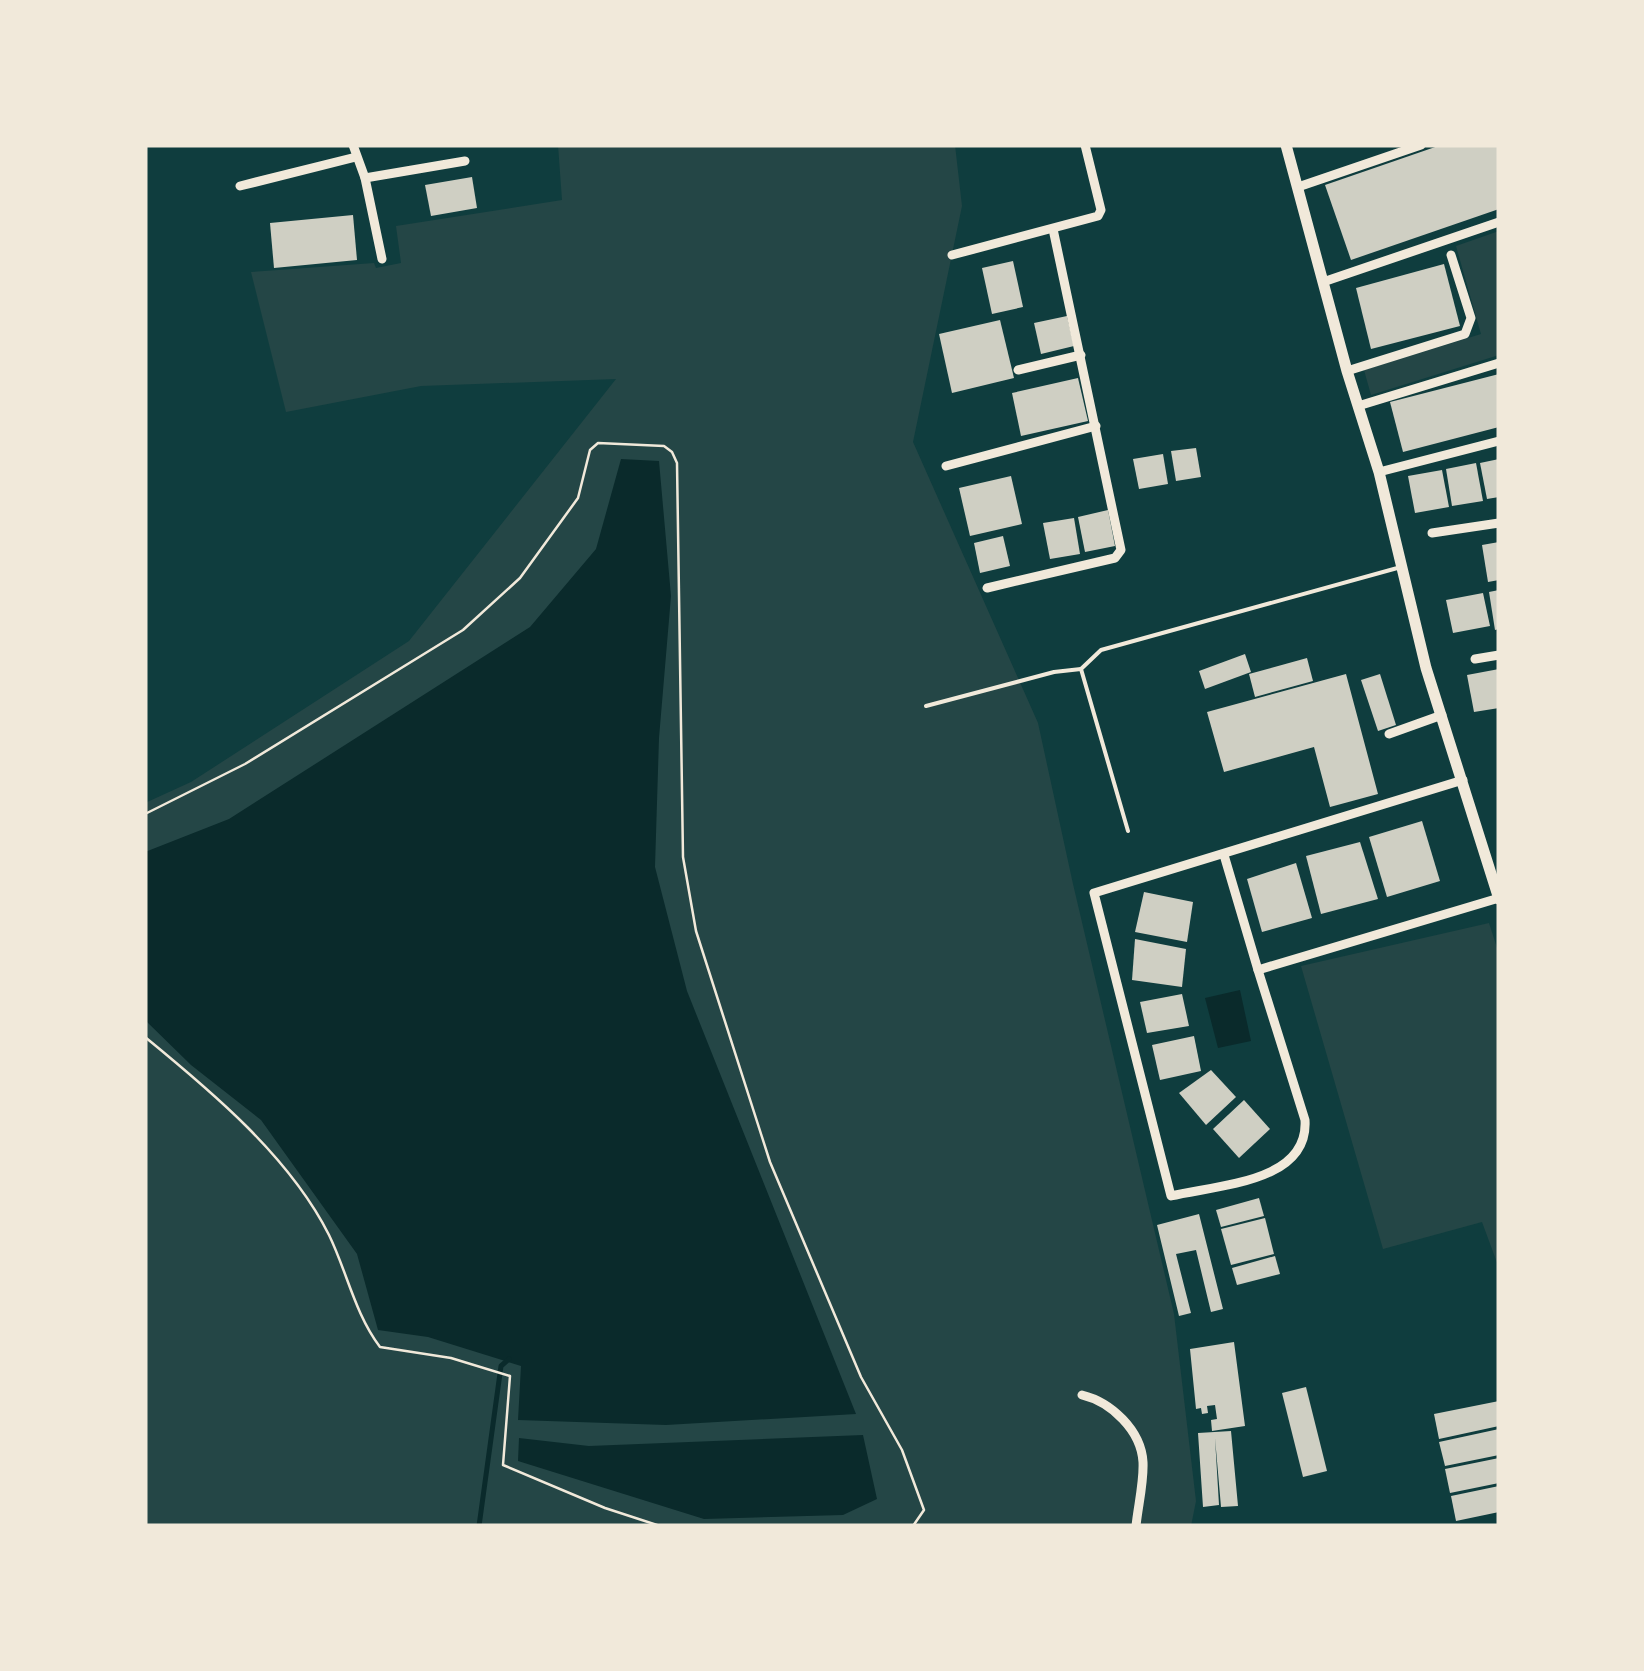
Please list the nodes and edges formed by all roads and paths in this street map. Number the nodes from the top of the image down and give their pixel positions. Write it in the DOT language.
graph roads {
  1 [pos="353,145"];
  2 [pos="1086,145"];
  3 [pos="1286,145"];
  4 [pos="1421,145"];
  5 [pos="356,157"];
  6 [pos="465,161"];
  7 [pos="365,178"];
  8 [pos="240,186"];
  9 [pos="1298,187"];
  10 [pos="1479,221"];
  11 [pos="1499,222"];
  12 [pos="1053,228"];
  13 [pos="1471,232"];
  14 [pos="952,254"];
  15 [pos="1452,254"];
  16 [pos="382,259"];
  17 [pos="1323,282"];
  18 [pos="1081,355"];
  19 [pos="1499,363"];
  20 [pos="1018,370"];
  21 [pos="1347,371"];
  22 [pos="1358,406"];
  23 [pos="1096,426"];
  24 [pos="1499,441"];
  25 [pos="946,466"];
  26 [pos="1379,472"];
  27 [pos="1499,522"];
  28 [pos="1432,534"];
  29 [pos="1401,567"];
  30 [pos="987,588"];
  31 [pos="1499,654"];
  32 [pos="1475,659"];
  33 [pos="1081,668"];
  34 [pos="926,706"];
  35 [pos="1442,715"];
  36 [pos="1390,734"];
  37 [pos="1463,780"];
  38 [pos="145,814"];
  39 [pos="1128,831"];
  40 [pos="1224,855"];
  41 [pos="1499,898"];
  42 [pos="1258,970"];
  43 [pos="145,1037"];
  44 [pos="1082,1395"];
  45 [pos="660,1526"];
  46 [pos="913,1526"];
  47 [pos="1136,1526"];
  1 -- 5 [label="street"];
  2 -- 12 [label="street"];
  3 -- 9 [label="street"];
  4 -- 9 [label="street"];
  5 -- 7 [label="street"];
  5 -- 8 [label="street"];
  6 -- 7 [label="street"];
  7 -- 16 [label="street"];
  9 -- 17 [label="street"];
  10 -- 13 [label="street"];
  11 -- 13 [label="street"];
  12 -- 14 [label="street"];
  12 -- 18 [label="street"];
  13 -- 17 [label="street"];
  15 -- 21 [label="street"];
  17 -- 21 [label="street"];
  18 -- 20 [label="street"];
  18 -- 23 [label="street"];
  19 -- 22 [label="street"];
  21 -- 22 [label="street"];
  22 -- 26 [label="street"];
  23 -- 25 [label="street"];
  23 -- 30 [label="street"];
  24 -- 26 [label="street"];
  26 -- 29 [label="street"];
  27 -- 28 [label="street"];
  29 -- 33 [label="lane"];
  29 -- 35 [label="street"];
  31 -- 32 [label="street"];
  33 -- 34 [label="lane"];
  33 -- 39 [label="lane"];
  35 -- 36 [label="street"];
  35 -- 37 [label="street"];
  37 -- 40 [label="street"];
  37 -- 41 [label="street"];
  38 -- 46 [label="path"];
  40 -- 42 [label="street"];
  40 -- 42 [label="street"];
  41 -- 42 [label="street"];
  43 -- 45 [label="path"];
  44 -- 47 [label="street"];
}
